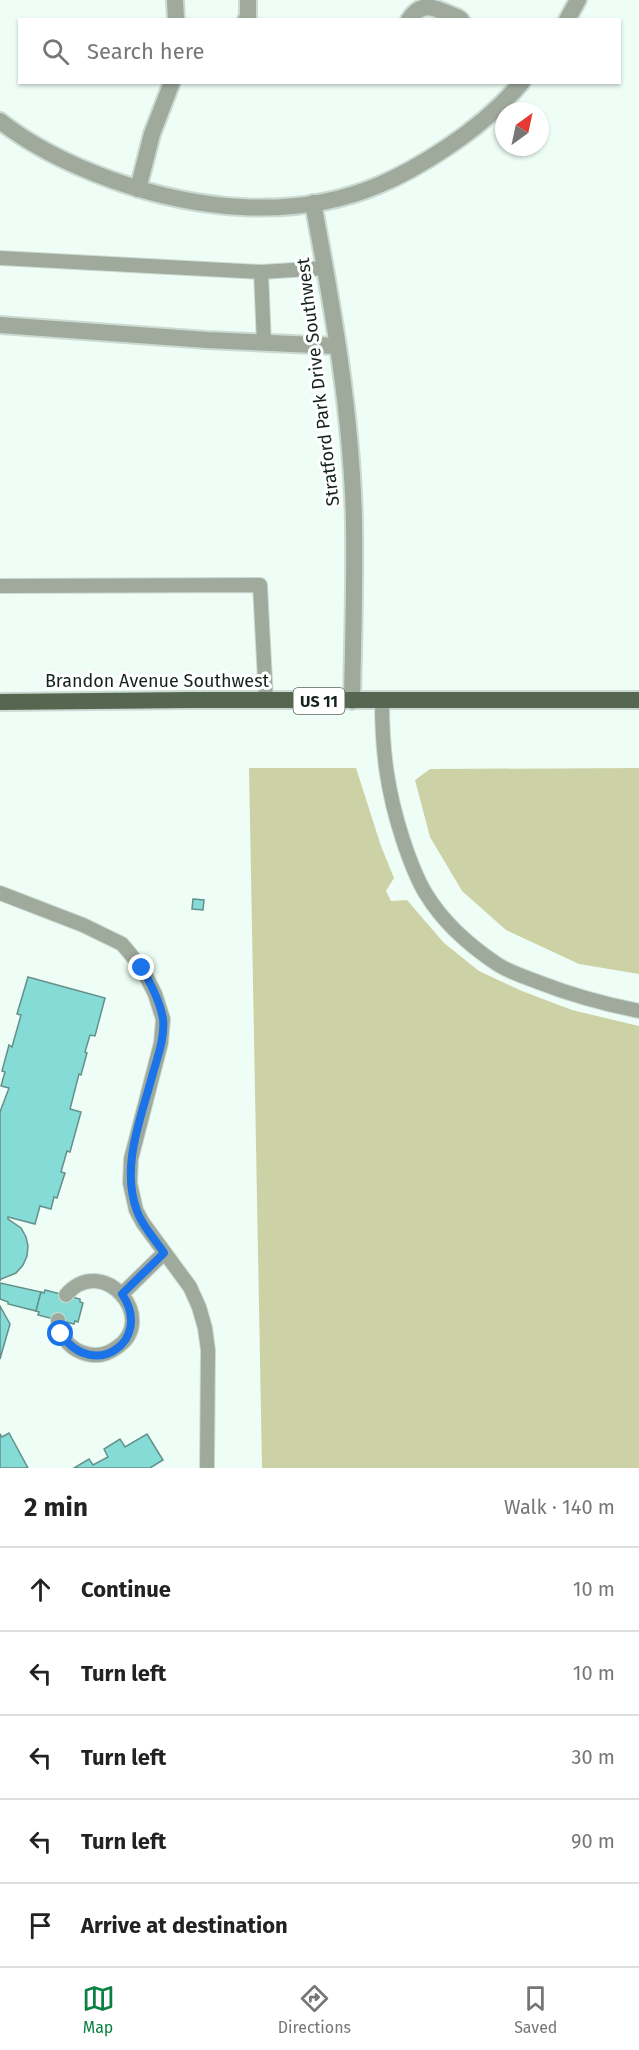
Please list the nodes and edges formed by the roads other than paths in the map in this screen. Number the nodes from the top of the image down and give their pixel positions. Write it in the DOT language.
graph roads {
  1 [pos="175,0"];
  2 [pos="248,0"];
  3 [pos="578,0"];
  4 [pos="176,18"];
  5 [pos="247,18"];
  6 [pos="410,18"];
  7 [pos="462,18"];
  8 [pos="568,18"];
  9 [pos="171,84"];
  10 [pos="520,84"];
  11 [pos="0,121"];
  12 [pos="138,189"];
  13 [pos="314,203"];
  14 [pos="0,258"];
  15 [pos="325,268"];
  16 [pos="261,272"];
  17 [pos="0,324"];
  18 [pos="264,343"];
  19 [pos="337,346"];
  20 [pos="0,586"];
  21 [pos="267,700"];
  22 [pos="639,700"];
  23 [pos="352,701"];
  24 [pos="382,701"];
  25 [pos="0,702"];
  26 [pos="0,893"];
  27 [pos="639,1011"];
  28 [pos="164,1253"];
  29 [pos="122,1294"];
  30 [pos="66,1295"];
  31 [pos="58,1320"];
  32 [pos="207,1468"];
  1 -- 4 [label="street"];
  2 -- 5 [label="street"];
  3 -- 8 [label="street"];
  6 -- 7 [label="street"];
  9 -- 12 [label="street"];
  10 -- 13 [label="street"];
  11 -- 12 [label="street"];
  12 -- 13 [label="street"];
  13 -- 15 [label="street, Stratford Park Drive Southwest"];
  14 -- 16 [label="lane"];
  15 -- 16 [label="lane"];
  15 -- 19 [label="street, Stratford Park Drive Southwest"];
  16 -- 18 [label="lane"];
  17 -- 18 [label="street"];
  18 -- 19 [label="street"];
  19 -- 23 [label="street, Stratford Park Drive Southwest"];
  20 -- 21 [label="lane"];
  21 -- 23 [label="main road, Brandon Avenue Southwest / US 11"];
  21 -- 25 [label="main road, Brandon Avenue Southwest / US 11"];
  22 -- 24 [label="main road, Brandon Avenue Southwest / US 11"];
  23 -- 24 [label="main road, Brandon Avenue Southwest / US 11"];
  24 -- 27 [label="lane"];
  26 -- 28 [label="lane"];
  28 -- 29 [label="lane"];
  28 -- 32 [label="lane"];
  29 -- 30 [label="lane"];
  29 -- 31 [label="lane"];
}
